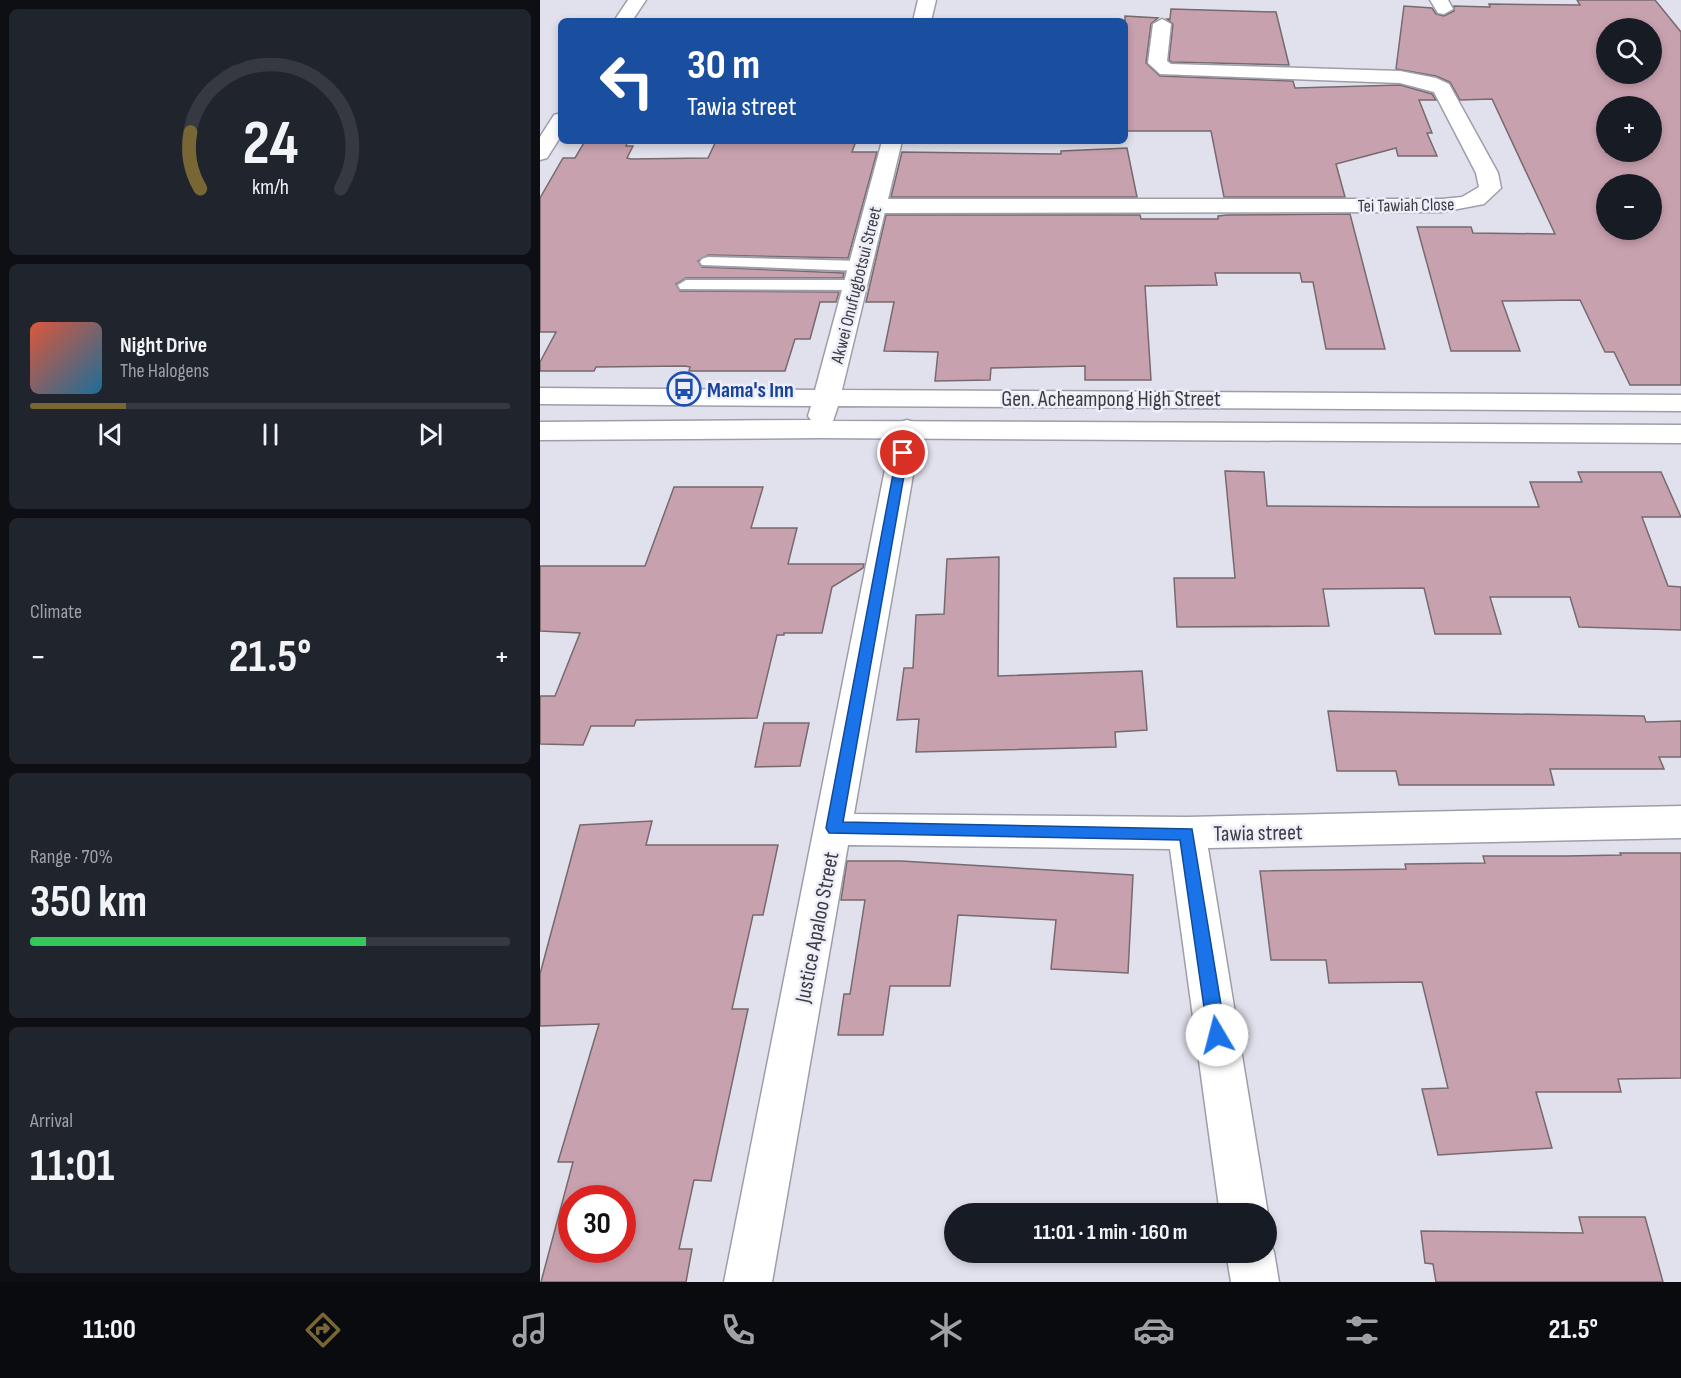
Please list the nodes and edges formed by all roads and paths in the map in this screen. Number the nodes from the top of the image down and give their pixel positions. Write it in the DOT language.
graph roads {
  1 [pos="637,0"];
  2 [pos="927,0"];
  3 [pos="625,18"];
  4 [pos="923,18"];
  5 [pos="1162,24"];
  6 [pos="540,114"];
  7 [pos="558,114"];
  8 [pos="558,124"];
  9 [pos="891,144"];
  10 [pos="540,154"];
  11 [pos="876,206"];
  12 [pos="708,262"];
  13 [pos="859,275"];
  14 [pos="686,285"];
  15 [pos="540,396"];
  16 [pos="828,396"];
  17 [pos="1681,403"];
  18 [pos="818,429"];
  19 [pos="907,429"];
  20 [pos="540,431"];
  21 [pos="1681,434"];
  22 [pos="1681,822"];
  23 [pos="834,828"];
  24 [pos="1187,833"];
  25 [pos="1242,1203"];
  26 [pos="1252,1263"];
  27 [pos="748,1282"];
  28 [pos="1255,1282"];
  1 -- 3 [label="street"];
  2 -- 4 [label="street"];
  5 -- 11 [label="street, Tei Tawiah Close"];
  6 -- 7 [label="street"];
  8 -- 10 [label="street"];
  9 -- 11 [label="street, Akwei Onufugbotsui Street"];
  11 -- 13 [label="street, Akwei Onufugbotsui Street"];
  12 -- 13 [label="lane"];
  13 -- 14 [label="lane"];
  13 -- 16 [label="street, Akwei Onufugbotsui Street"];
  15 -- 16 [label="street, Gen. Acheampong High Street"];
  16 -- 17 [label="street, Gen. Acheampong High Street"];
  16 -- 18 [label="street, Akwei Onufugbotsui Street"];
  18 -- 19 [label="street, Gen. Acheampong High Street"];
  18 -- 20 [label="street, Gen. Acheampong High Street"];
  19 -- 21 [label="street, Gen. Acheampong High Street"];
  19 -- 23 [label="street, Justice Apaloo Street"];
  22 -- 24 [label="street, Tawia street"];
  23 -- 24 [label="street, Tawia street"];
  23 -- 27 [label="street, Justice Apaloo Street"];
  24 -- 25 [label="street"];
  26 -- 28 [label="street"];
}
